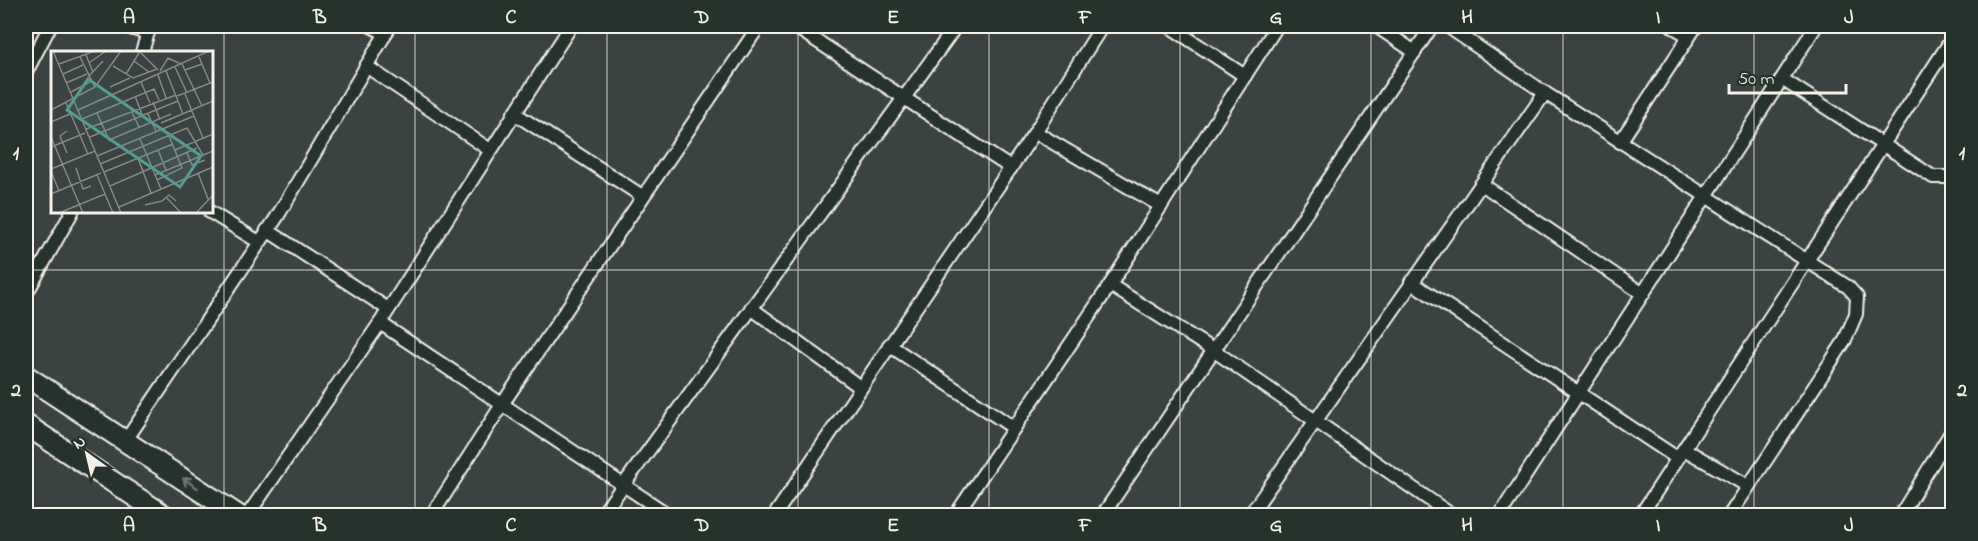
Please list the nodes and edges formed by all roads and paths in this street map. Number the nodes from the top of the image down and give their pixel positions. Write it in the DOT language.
graph roads {
  1 [pos="50,26"];
  2 [pos="123,26"];
  3 [pos="371,26"];
  4 [pos="571,26"];
  5 [pos="759,26"];
  6 [pos="794,26"];
  7 [pos="956,26"];
  8 [pos="1102,26"];
  9 [pos="1169,26"];
  10 [pos="1277,26"];
  11 [pos="1376,26"];
  12 [pos="1432,26"];
  13 [pos="1448,26"];
  14 [pos="1672,26"];
  15 [pos="1816,26"];
  16 [pos="149,29"];
  17 [pos="387,29"];
  18 [pos="1692,31"];
  19 [pos="1953,39"];
  20 [pos="142,51"];
  21 [pos="1415,52"];
  22 [pos="366,66"];
  23 [pos="26,72"];
  24 [pos="1245,76"];
  25 [pos="1782,79"];
  26 [pos="1545,93"];
  27 [pos="904,98"];
  28 [pos="514,113"];
  29 [pos="1035,132"];
  30 [pos="1620,142"];
  31 [pos="1883,145"];
  32 [pos="490,150"];
  33 [pos="1011,168"];
  34 [pos="1953,174"];
  35 [pos="1483,185"];
  36 [pos="642,196"];
  37 [pos="1706,196"];
  38 [pos="1161,206"];
  39 [pos="71,213"];
  40 [pos="212,213"];
  41 [pos="267,230"];
  42 [pos="259,242"];
  43 [pos="1807,261"];
  44 [pos="1411,282"];
  45 [pos="1110,285"];
  46 [pos="26,294"];
  47 [pos="1643,294"];
  48 [pos="751,308"];
  49 [pos="388,309"];
  50 [pos="380,323"];
  51 [pos="889,345"];
  52 [pos="1213,350"];
  53 [pos="26,376"];
  54 [pos="860,387"];
  55 [pos="1578,394"];
  56 [pos="503,403"];
  57 [pos="1313,420"];
  58 [pos="26,425"];
  59 [pos="1014,428"];
  60 [pos="1953,431"];
  61 [pos="126,440"];
  62 [pos="1680,454"];
  63 [pos="622,484"];
  64 [pos="1748,486"];
  65 [pos="165,516"];
  66 [pos="239,516"];
  67 [pos="247,516"];
  68 [pos="431,516"];
  69 [pos="601,516"];
  70 [pos="670,516"];
  71 [pos="774,516"];
  72 [pos="955,516"];
  73 [pos="1102,516"];
  74 [pos="1249,516"];
  75 [pos="1453,516"];
  76 [pos="1499,516"];
  77 [pos="1640,516"];
  78 [pos="1729,516"];
  79 [pos="1900,516"];
  1 -- 23 [label="street"];
  2 -- 16 [label="street"];
  3 -- 17 [label="street"];
  4 -- 28 [label="street"];
  5 -- 36 [label="street"];
  6 -- 27 [label="street"];
  7 -- 27 [label="street"];
  8 -- 29 [label="street"];
  9 -- 24 [label="street"];
  10 -- 24 [label="street"];
  11 -- 21 [label="street"];
  12 -- 21 [label="street"];
  13 -- 26 [label="street"];
  14 -- 18 [label="street"];
  15 -- 25 [label="street"];
  16 -- 20 [label="street"];
  17 -- 22 [label="street"];
  18 -- 30 [label="street"];
  19 -- 31 [label="street"];
  21 -- 52 [label="street"];
  22 -- 32 [label="street"];
  22 -- 41 [label="street"];
  24 -- 38 [label="street"];
  25 -- 31 [label="street"];
  25 -- 37 [label="street"];
  26 -- 30 [label="street"];
  26 -- 35 [label="street"];
  27 -- 33 [label="street"];
  27 -- 48 [label="street"];
  28 -- 32 [label="street"];
  28 -- 36 [label="street"];
  29 -- 33 [label="street"];
  29 -- 38 [label="street"];
  30 -- 37 [label="street"];
  31 -- 34 [label="street"];
  31 -- 43 [label="street"];
  32 -- 49 [label="street"];
  33 -- 51 [label="street"];
  35 -- 44 [label="street"];
  35 -- 47 [label="street"];
  36 -- 56 [label="street"];
  37 -- 43 [label="street"];
  37 -- 47 [label="street"];
  38 -- 45 [label="street"];
  39 -- 46 [label="street"];
  40 -- 42 [label="street"];
  41 -- 42 [label="street"];
  41 -- 49 [label="street"];
  42 -- 61 [label="street"];
  43 -- 62 [label="street"];
  43 -- 64 [label="street"];
  44 -- 55 [label="street"];
  44 -- 57 [label="street"];
  45 -- 52 [label="street"];
  45 -- 59 [label="street"];
  47 -- 55 [label="street"];
  48 -- 54 [label="street"];
  48 -- 63 [label="street"];
  49 -- 50 [label="street"];
  50 -- 56 [label="street"];
  50 -- 67 [label="street"];
  51 -- 54 [label="street"];
  51 -- 59 [label="street"];
  52 -- 57 [label="street"];
  52 -- 73 [label="street"];
  53 -- 61 [label="main road"];
  54 -- 71 [label="street"];
  55 -- 62 [label="street"];
  55 -- 76 [label="street"];
  56 -- 63 [label="street"];
  56 -- 68 [label="street"];
  57 -- 74 [label="street"];
  57 -- 75 [label="street"];
  58 -- 65 [label="main road"];
  59 -- 72 [label="street"];
  60 -- 79 [label="street"];
  66 -- 61 [label="main road, one-way"];
  62 -- 64 [label="street"];
  62 -- 77 [label="street"];
  63 -- 69 [label="street"];
  63 -- 70 [label="street"];
  64 -- 78 [label="street"];
}
